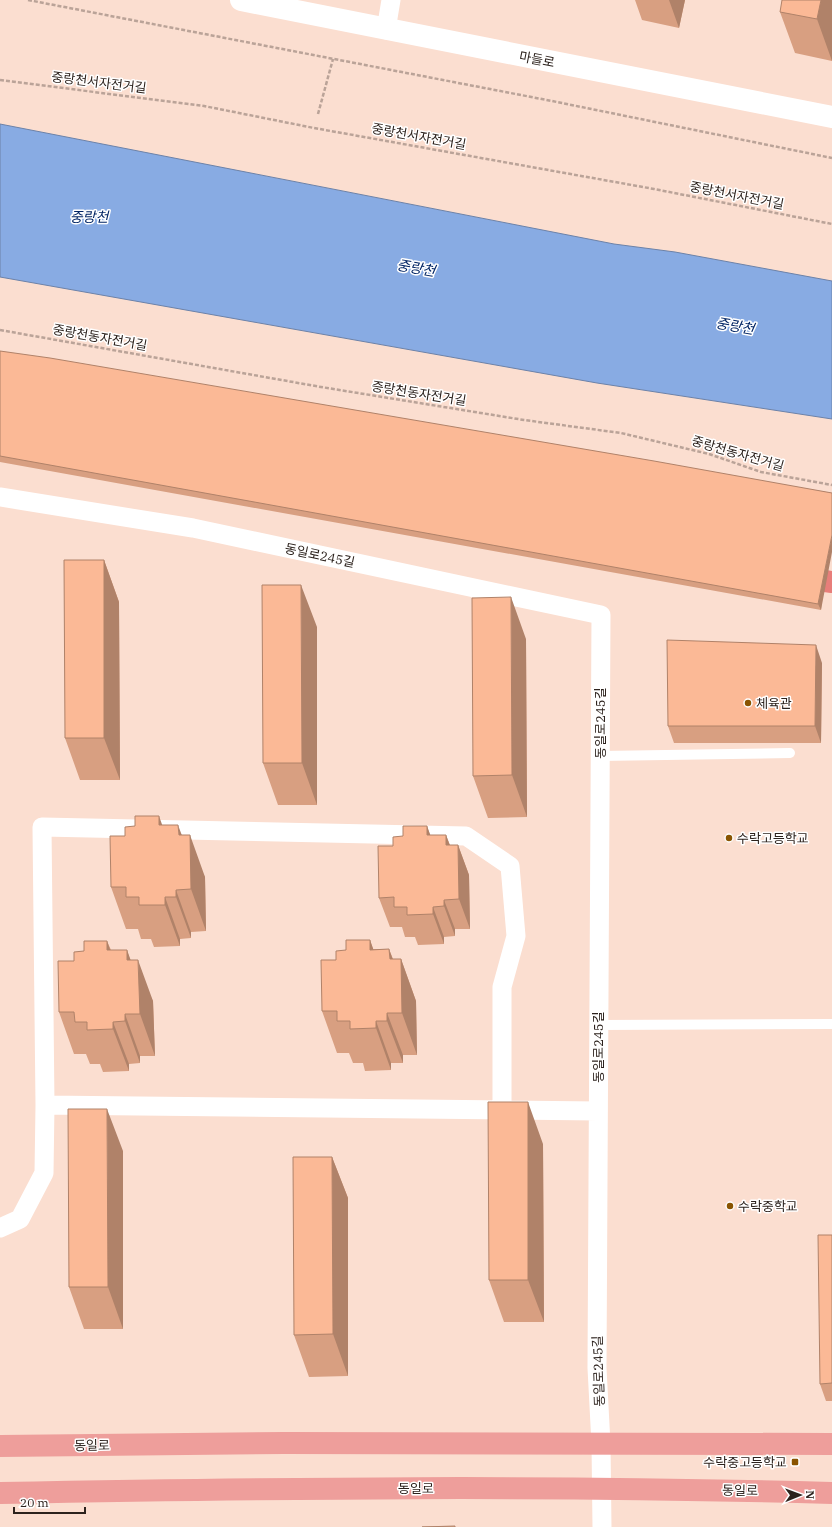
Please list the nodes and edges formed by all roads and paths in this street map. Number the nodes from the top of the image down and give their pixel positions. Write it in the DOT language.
graph roads {
  1 [pos="28,0"];
  2 [pos="242,0"];
  3 [pos="392,0"];
  4 [pos="386,30"];
  5 [pos="333,59"];
  6 [pos="0,80"];
  7 [pos="318,114"];
  8 [pos="832,117"];
  9 [pos="832,158"];
  10 [pos="832,224"];
  11 [pos="0,330"];
  12 [pos="832,486"];
  13 [pos="0,497"];
  14 [pos="790,753"];
  15 [pos="600,756"];
  16 [pos="832,1024"];
  17 [pos="599,1025"];
  18 [pos="45,1105"];
  19 [pos="502,1110"];
  20 [pos="598,1111"];
  21 [pos="0,1228"];
  22 [pos="601,1444"];
  23 [pos="832,1444"];
  24 [pos="0,1446"];
  25 [pos="602,1488"];
  26 [pos="0,1493"];
  27 [pos="832,1493"];
  28 [pos="602,1527"];
  1 -- 5 [label="path"];
  2 -- 4 [label="street, 마들로"];
  3 -- 4 [label="street"];
  4 -- 8 [label="street, 마들로"];
  5 -- 7 [label="path"];
  5 -- 9 [label="path"];
  6 -- 10 [label="path, 중랑천서자전거길"];
  11 -- 12 [label="path, 중랑천동자전거길"];
  13 -- 15 [label="street, 동일로245길"];
  14 -- 15 [label="lane"];
  15 -- 17 [label="street, 동일로245길"];
  16 -- 17 [label="lane"];
  17 -- 20 [label="street, 동일로245길"];
  18 -- 19 [label="street"];
  18 -- 19 [label="street"];
  18 -- 21 [label="street"];
  19 -- 20 [label="street"];
  20 -- 22 [label="street, 동일로245길"];
  22 -- 23 [label="main road, 동일로"];
  22 -- 24 [label="main road, 동일로"];
  22 -- 25 [label="street, 동일로245길"];
  25 -- 26 [label="main road, 동일로"];
  25 -- 27 [label="main road, 동일로"];
  25 -- 28 [label="street, 동일로245길"];
}
